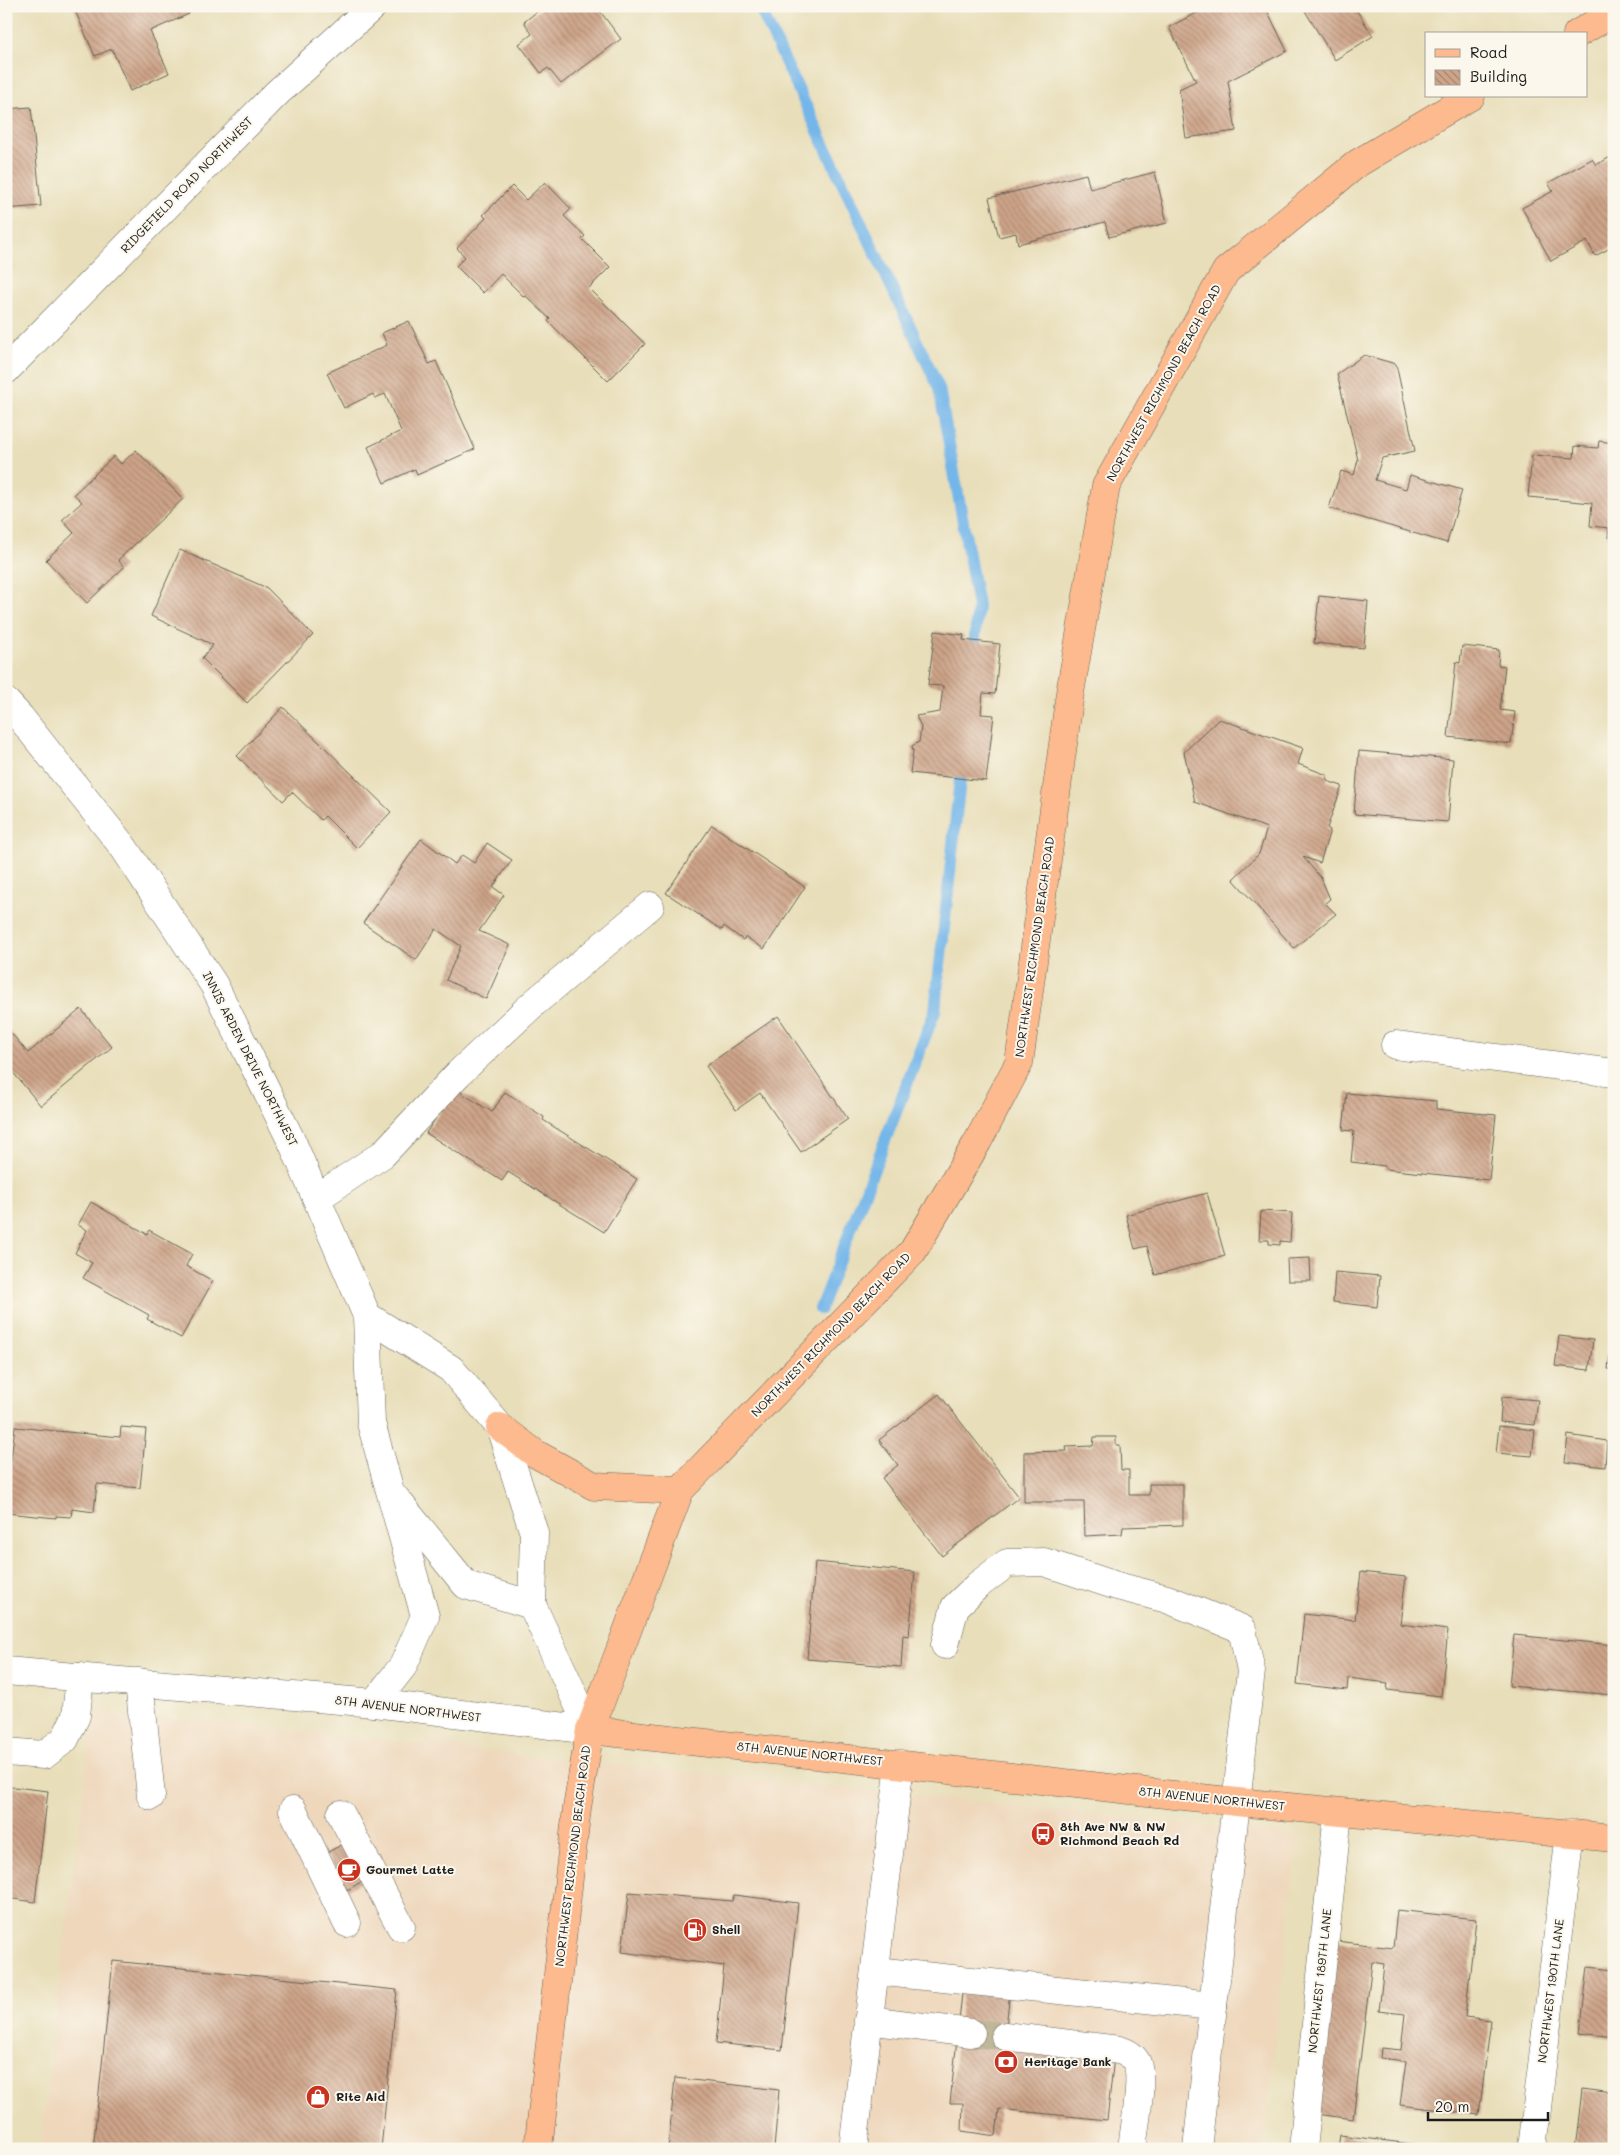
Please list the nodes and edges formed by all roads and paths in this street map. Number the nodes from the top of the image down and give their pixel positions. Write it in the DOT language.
graph roads {
  1 [pos="373,6"];
  2 [pos="1614,12"];
  3 [pos="1580,32"];
  4 [pos="1468,98"];
  5 [pos="6,370"];
  6 [pos="6,702"];
  7 [pos="650,906"];
  8 [pos="1395,1045"];
  9 [pos="1614,1073"];
  10 [pos="316,1198"];
  11 [pos="367,1316"];
  12 [pos="500,1427"];
  13 [pos="680,1490"];
  14 [pos="391,1492"];
  15 [pos="532,1605"];
  16 [pos="945,1645"];
  17 [pos="6,1670"];
  18 [pos="80,1677"];
  19 [pos="139,1682"];
  20 [pos="374,1704"];
  21 [pos="590,1730"];
  22 [pos="6,1752"];
  23 [pos="900,1764"];
  24 [pos="151,1796"];
  25 [pos="1237,1802"];
  26 [pos="293,1810"];
  27 [pos="1338,1813"];
  28 [pos="341,1814"];
  29 [pos="1570,1833"];
  30 [pos="1614,1838"];
  31 [pos="347,1922"];
  32 [pos="401,1927"];
  33 [pos="875,1971"];
  34 [pos="1213,2006"];
  35 [pos="868,2020"];
  36 [pos="971,2033"];
  37 [pos="1005,2036"];
  38 [pos="538,2149"];
  39 [pos="853,2149"];
  40 [pos="1132,2149"];
  41 [pos="1197,2149"];
  42 [pos="1303,2149"];
  43 [pos="1532,2149"];
  1 -- 5 [label="street, RIDGEFIELD ROAD NORTHWEST"];
  2 -- 3 [label="main road"];
  4 -- 13 [label="main road, NORTHWEST RICHMOND BEACH ROAD"];
  6 -- 10 [label="street, INNIS ARDEN DRIVE NORTHWEST"];
  7 -- 10 [label="street"];
  8 -- 9 [label="street"];
  10 -- 11 [label="street, INNIS ARDEN DRIVE NORTHWEST"];
  11 -- 12 [label="street"];
  11 -- 14 [label="street, INNIS ARDEN DRIVE NORTHWEST"];
  12 -- 13 [label="main road"];
  12 -- 15 [label="street"];
  13 -- 21 [label="main road, NORTHWEST RICHMOND BEACH ROAD"];
  14 -- 15 [label="street, INNIS ARDEN DRIVE NORTHWEST"];
  14 -- 20 [label="street"];
  15 -- 21 [label="street"];
  16 -- 25 [label="street"];
  17 -- 18 [label="street, 8TH AVENUE NORTHWEST"];
  18 -- 19 [label="street, 8TH AVENUE NORTHWEST"];
  18 -- 22 [label="street"];
  19 -- 20 [label="street, 8TH AVENUE NORTHWEST"];
  19 -- 24 [label="street"];
  20 -- 21 [label="street, 8TH AVENUE NORTHWEST"];
  21 -- 23 [label="main road, 8TH AVENUE NORTHWEST"];
  21 -- 38 [label="main road, NORTHWEST RICHMOND BEACH ROAD"];
  23 -- 25 [label="main road, 8TH AVENUE NORTHWEST"];
  23 -- 33 [label="street"];
  25 -- 27 [label="main road, 8TH AVENUE NORTHWEST"];
  25 -- 34 [label="street"];
  26 -- 31 [label="street"];
  27 -- 29 [label="main road, 8TH AVENUE NORTHWEST"];
  27 -- 42 [label="street, NORTHWEST 189TH LANE"];
  28 -- 32 [label="street"];
  29 -- 30 [label="main road, 8TH AVENUE NORTHWEST"];
  29 -- 43 [label="street, NORTHWEST 190TH LANE"];
  33 -- 34 [label="street"];
  33 -- 35 [label="street"];
  34 -- 41 [label="street"];
  35 -- 36 [label="street"];
  35 -- 39 [label="street"];
  37 -- 40 [label="street"];
}
